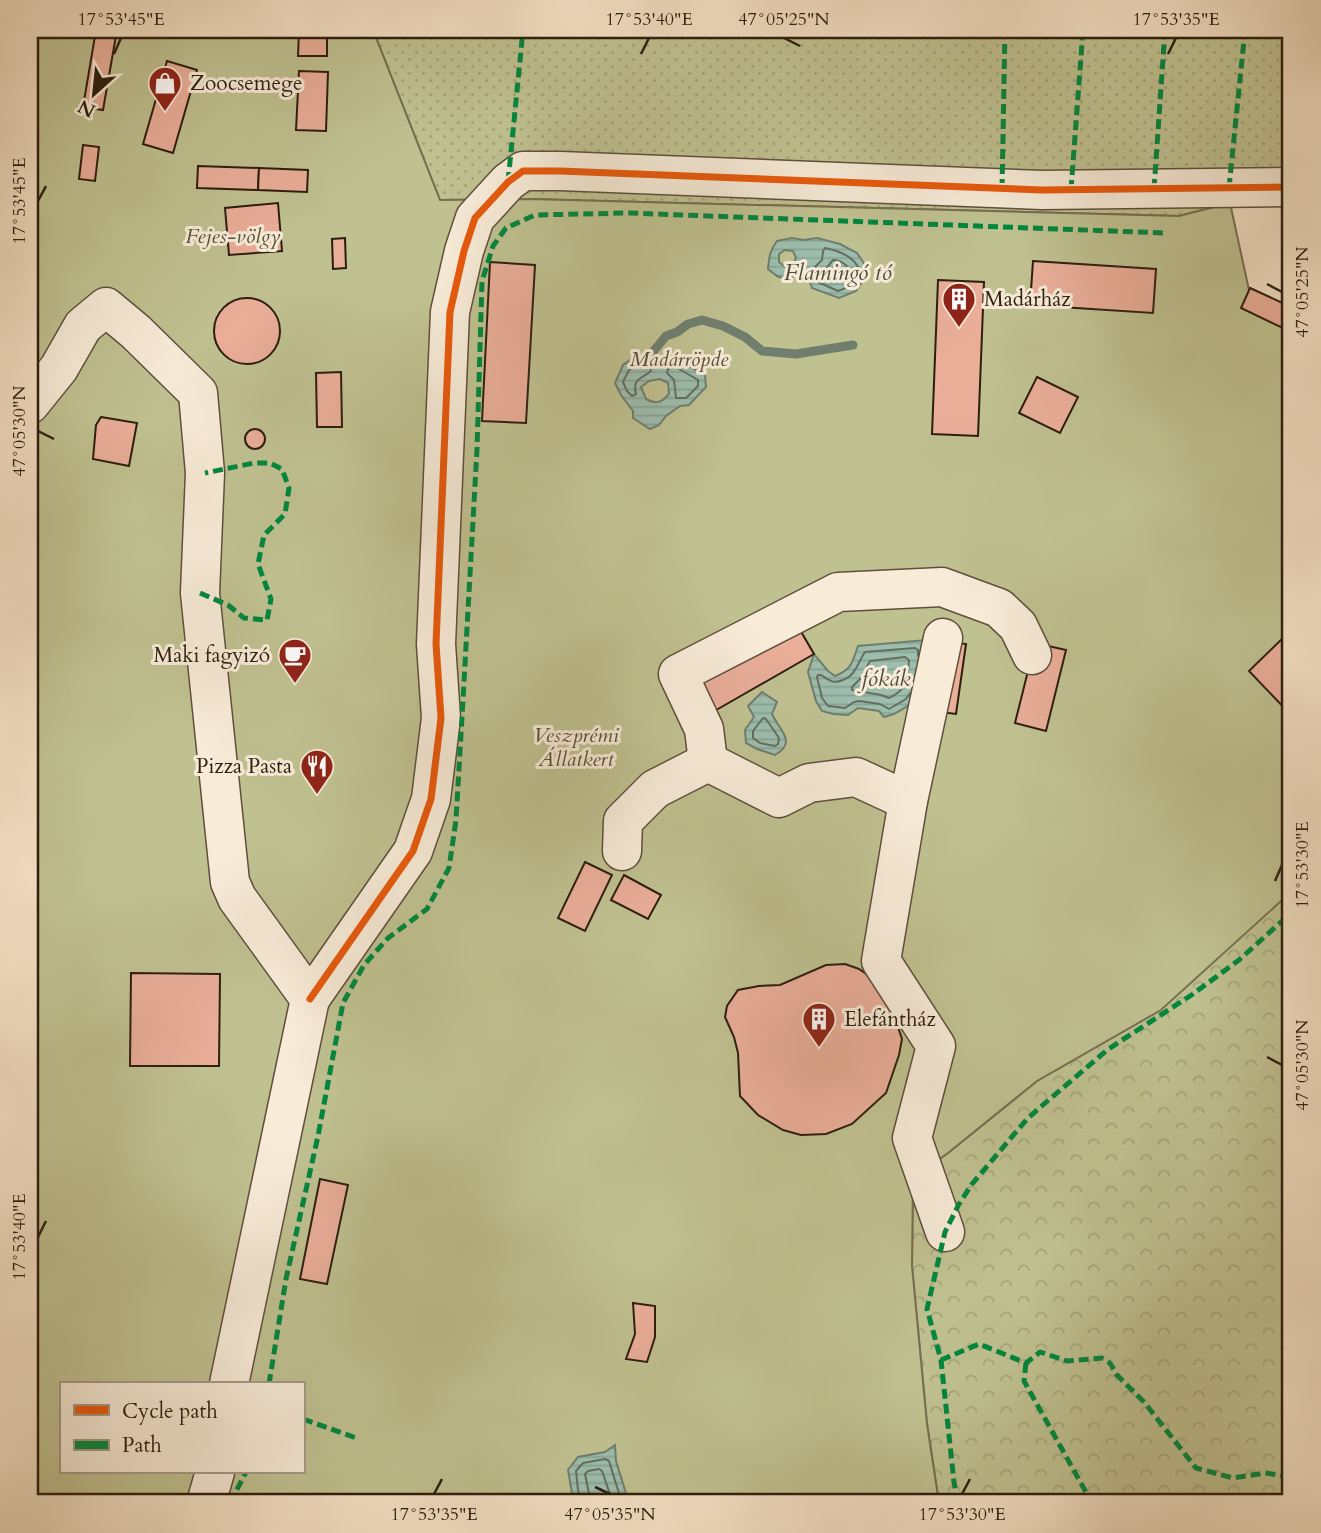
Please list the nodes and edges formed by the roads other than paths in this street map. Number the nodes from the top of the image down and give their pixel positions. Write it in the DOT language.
graph roads {
  1 [pos="1291,187"];
  2 [pos="30,404"];
  3 [pos="943,638"];
  4 [pos="1032,656"];
  5 [pos="708,762"];
  6 [pos="908,801"];
  7 [pos="622,851"];
  8 [pos="310,999"];
  9 [pos="945,1231"];
  10 [pos="229,1382"];
  11 [pos="214,1474"];
  12 [pos="206,1503"];
  1 -- 8 [label="street"];
  2 -- 8 [label="street"];
  3 -- 6 [label="street"];
  4 -- 5 [label="street"];
  5 -- 6 [label="street"];
  5 -- 7 [label="street"];
  6 -- 9 [label="street"];
  8 -- 10 [label="street"];
  11 -- 12 [label="street"];
}
